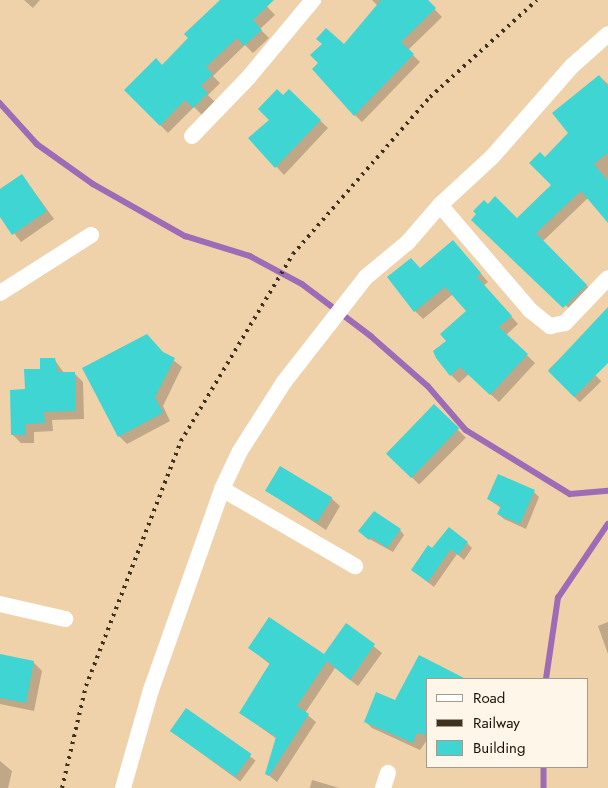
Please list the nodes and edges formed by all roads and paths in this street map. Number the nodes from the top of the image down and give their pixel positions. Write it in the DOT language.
graph roads {
  1 [pos="313,0"];
  2 [pos="608,34"];
  3 [pos="192,136"];
  4 [pos="440,206"];
  5 [pos="91,235"];
  6 [pos="608,278"];
  7 [pos="0,293"];
  8 [pos="222,489"];
  9 [pos="354,566"];
  10 [pos="0,604"];
  11 [pos="65,619"];
  12 [pos="123,788"];
  1 -- 3 [label="street"];
  2 -- 4 [label="street"];
  4 -- 6 [label="street"];
  4 -- 8 [label="street"];
  5 -- 7 [label="street"];
  8 -- 9 [label="street"];
  8 -- 12 [label="street"];
  10 -- 11 [label="street"];
}
